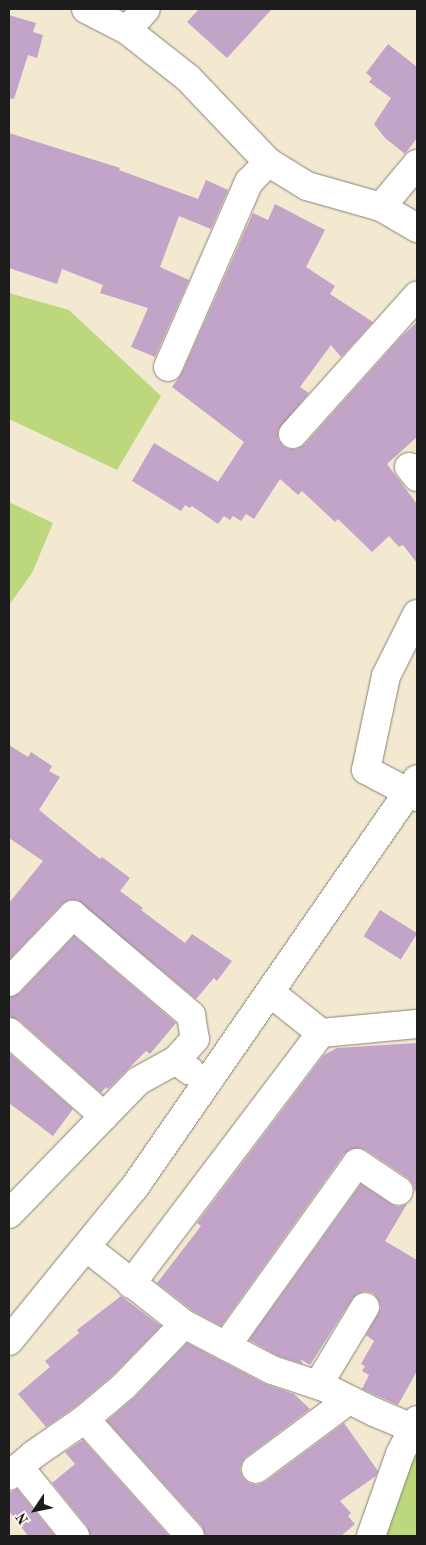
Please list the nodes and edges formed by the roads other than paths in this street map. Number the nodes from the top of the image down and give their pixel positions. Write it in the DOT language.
graph roads {
  1 [pos="86,9"];
  2 [pos="146,9"];
  3 [pos="128,19"];
  4 [pos="268,162"];
  5 [pos="417,164"];
  6 [pos="381,207"];
  7 [pos="417,228"];
  8 [pos="417,296"];
  9 [pos="168,367"];
  10 [pos="293,434"];
  11 [pos="417,614"];
  12 [pos="414,789"];
  13 [pos="9,982"];
  14 [pos="270,992"];
  15 [pos="417,1000"];
  16 [pos="411,1024"];
  17 [pos="9,1032"];
  18 [pos="321,1033"];
  19 [pos="176,1060"];
  20 [pos="207,1084"];
  21 [pos="104,1116"];
  22 [pos="399,1191"];
  23 [pos="9,1214"];
  24 [pos="86,1247"];
  25 [pos="131,1284"];
  26 [pos="365,1307"];
  27 [pos="184,1324"];
  28 [pos="9,1341"];
  29 [pos="226,1346"];
  30 [pos="318,1385"];
  31 [pos="349,1400"];
  32 [pos="85,1419"];
  33 [pos="416,1427"];
  34 [pos="256,1470"];
  35 [pos="14,1471"];
  36 [pos="75,1536"];
  37 [pos="190,1536"];
  38 [pos="371,1536"];
  1 -- 3 [label="street"];
  2 -- 3 [label="street"];
  3 -- 4 [label="street"];
  4 -- 6 [label="street"];
  4 -- 9 [label="street"];
  5 -- 6 [label="street"];
  6 -- 7 [label="street"];
  8 -- 10 [label="street"];
  11 -- 12 [label="street"];
  12 -- 14 [label="street"];
  13 -- 19 [label="street"];
  14 -- 18 [label="street"];
  14 -- 20 [label="street"];
  15 -- 16 [label="street"];
  16 -- 18 [label="street"];
  17 -- 21 [label="street"];
  18 -- 25 [label="street"];
  19 -- 20 [label="street"];
  19 -- 21 [label="street"];
  20 -- 24 [label="street"];
  21 -- 23 [label="street"];
  22 -- 29 [label="street"];
  24 -- 25 [label="street"];
  24 -- 28 [label="street"];
  25 -- 27 [label="street"];
  26 -- 30 [label="street"];
  27 -- 29 [label="street"];
  27 -- 32 [label="street"];
  29 -- 30 [label="street"];
  30 -- 31 [label="street"];
  31 -- 33 [label="street"];
  31 -- 34 [label="street"];
  32 -- 35 [label="street"];
  32 -- 37 [label="street"];
  33 -- 38 [label="street"];
  35 -- 36 [label="street"];
}
